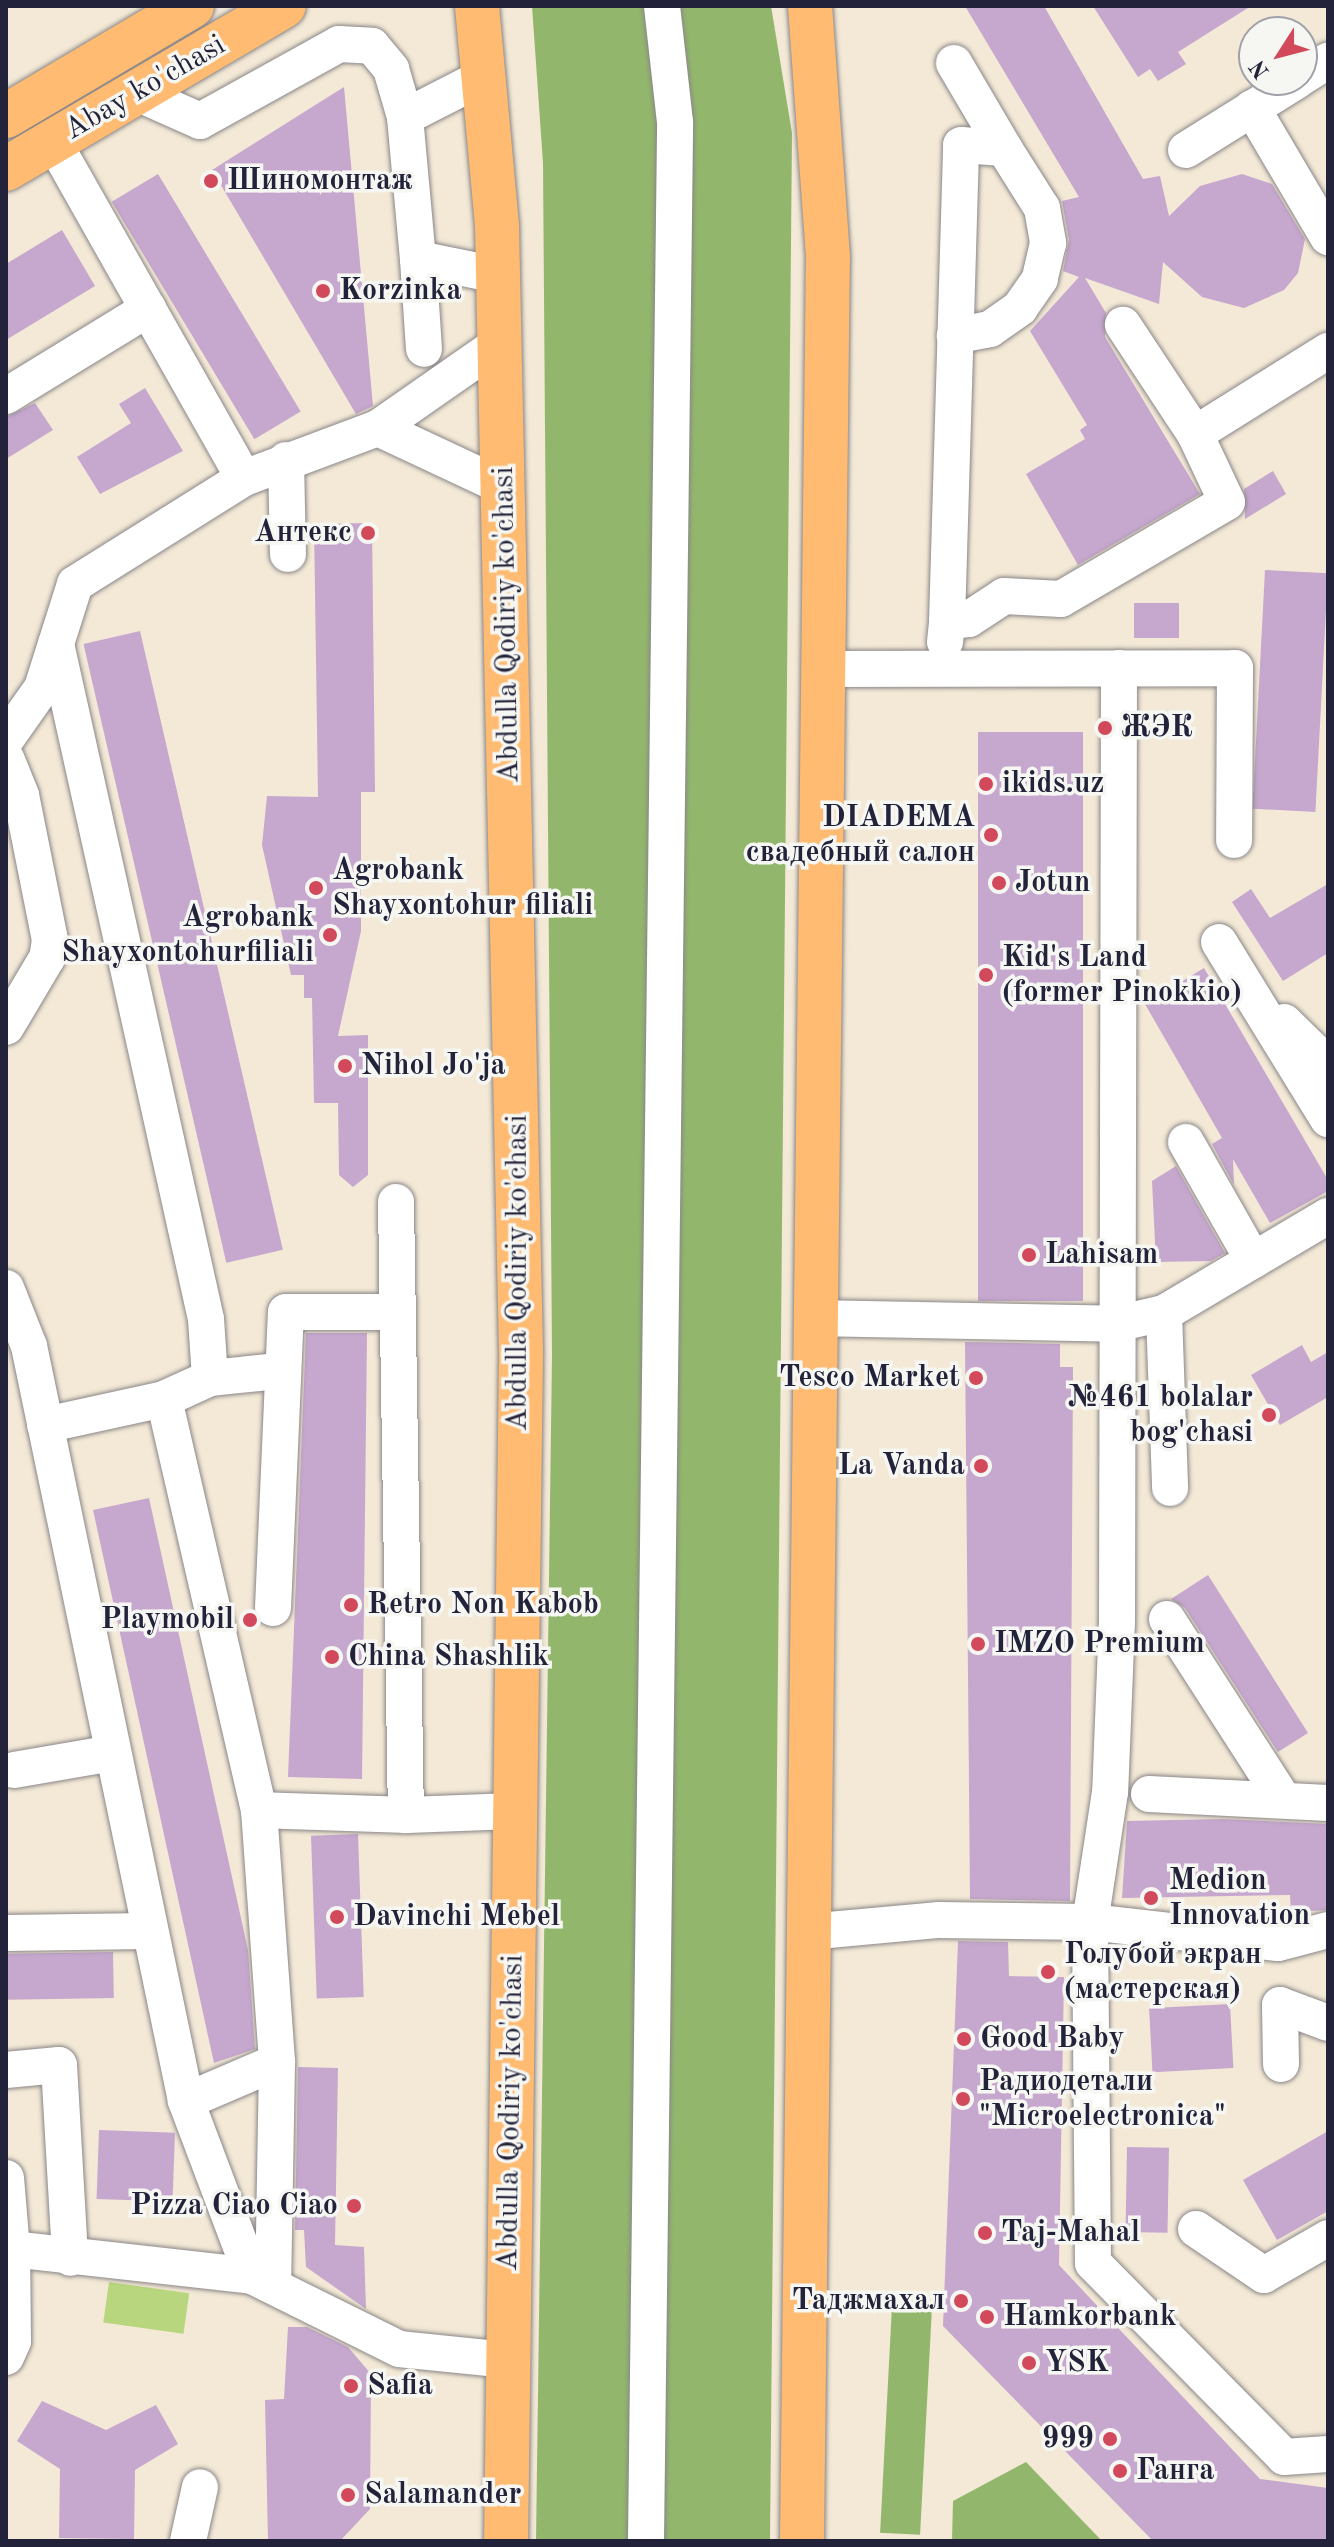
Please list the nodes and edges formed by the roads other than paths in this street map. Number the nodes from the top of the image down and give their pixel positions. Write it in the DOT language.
graph roads {
  1 [pos="192,6"];
  2 [pos="284,6"];
  3 [pos="477,6"];
  4 [pos="662,6"];
  5 [pos="810,6"];
  6 [pos="954,63"];
  7 [pos="487,75"];
  8 [pos="137,93"];
  9 [pos="1272,96"];
  10 [pos="1252,108"];
  11 [pos="6,116"];
  12 [pos="405,117"];
  13 [pos="53,141"];
  14 [pos="1004,148"];
  15 [pos="1186,150"];
  16 [pos="6,169"];
  17 [pos="1328,237"];
  18 [pos="418,259"];
  19 [pos="498,275"];
  20 [pos="148,309"];
  21 [pos="1123,325"];
  22 [pos="955,336"];
  23 [pos="500,343"];
  24 [pos="424,349"];
  25 [pos="1326,357"];
  26 [pos="6,396"];
  27 [pos="378,428"];
  28 [pos="1195,434"];
  29 [pos="286,460"];
  30 [pos="244,478"];
  31 [pos="504,487"];
  32 [pos="288,554"];
  33 [pos="947,622"];
  34 [pos="56,644"];
  35 [pos="944,667"];
  36 [pos="1119,668"];
  37 [pos="825,669"];
  38 [pos="6,739"];
  39 [pos="6,758"];
  40 [pos="1234,840"];
  41 [pos="1219,942"];
  42 [pos="1245,985"];
  43 [pos="6,1027"];
  44 [pos="1328,1065"];
  45 [pos="1328,1119"];
  46 [pos="1186,1142"];
  47 [pos="396,1202"];
  48 [pos="1328,1216"];
  49 [pos="1253,1260"];
  50 [pos="6,1288"];
  51 [pos="398,1312"];
  52 [pos="1164,1313"];
  53 [pos="812,1318"];
  54 [pos="1116,1324"];
  55 [pos="279,1371"];
  56 [pos="210,1378"];
  57 [pos="164,1399"];
  58 [pos="45,1425"];
  59 [pos="1170,1488"];
  60 [pos="273,1608"];
  61 [pos="1167,1619"];
  62 [pos="112,1753"];
  63 [pos="14,1770"];
  64 [pos="1149,1794"];
  65 [pos="1283,1799"];
  66 [pos="1328,1803"];
  67 [pos="259,1810"];
  68 [pos="515,1811"];
  69 [pos="406,1815"];
  70 [pos="1090,1922"];
  71 [pos="1328,1930"];
  72 [pos="148,1931"];
  73 [pos="807,1932"];
  74 [pos="6,1933"];
  75 [pos="1328,2023"];
  76 [pos="277,2062"];
  77 [pos="1281,2064"];
  78 [pos="6,2070"];
  79 [pos="186,2101"];
  80 [pos="6,2178"];
  81 [pos="1196,2229"];
  82 [pos="1328,2238"];
  83 [pos="9,2250"];
  84 [pos="70,2258"];
  85 [pos="262,2279"];
  86 [pos="6,2357"];
  87 [pos="508,2360"];
  88 [pos="1328,2454"];
  89 [pos="200,2487"];
  90 [pos="505,2538"];
  91 [pos="188,2541"];
  92 [pos="646,2541"];
  93 [pos="802,2541"];
  1 -- 11 [label="main road, Abay ko'chasi"];
  2 -- 8 [label="main road, Abay ko'chasi"];
  3 -- 7 [label="main road, Abdulla Qodiriy ko'chasi"];
  4 -- 92 [label="street"];
  5 -- 37 [label="main road"];
  6 -- 14 [label="street"];
  7 -- 12 [label="street"];
  7 -- 19 [label="main road, Abdulla Qodiriy ko'chasi"];
  8 -- 12 [label="street"];
  8 -- 13 [label="main road, Abay ko'chasi"];
  9 -- 10 [label="street"];
  10 -- 15 [label="street"];
  10 -- 17 [label="street"];
  12 -- 18 [label="street"];
  13 -- 16 [label="main road, Abay ko'chasi"];
  13 -- 20 [label="street"];
  14 -- 22 [label="street"];
  14 -- 22 [label="street"];
  18 -- 19 [label="street"];
  18 -- 24 [label="street"];
  19 -- 23 [label="main road, Abdulla Qodiriy ko'chasi"];
  20 -- 26 [label="street"];
  20 -- 30 [label="street"];
  21 -- 28 [label="street"];
  22 -- 33 [label="street"];
  23 -- 27 [label="street"];
  23 -- 31 [label="main road, Abdulla Qodiriy ko'chasi"];
  25 -- 28 [label="street"];
  27 -- 29 [label="street"];
  27 -- 31 [label="street"];
  28 -- 33 [label="street"];
  29 -- 30 [label="street"];
  29 -- 32 [label="street"];
  30 -- 34 [label="street"];
  31 -- 68 [label="main road, Abdulla Qodiriy ko'chasi"];
  33 -- 35 [label="street"];
  34 -- 38 [label="street"];
  34 -- 56 [label="street"];
  35 -- 36 [label="street"];
  35 -- 37 [label="street"];
  36 -- 40 [label="street"];
  36 -- 54 [label="street"];
  37 -- 53 [label="main road"];
  39 -- 43 [label="street"];
  41 -- 42 [label="street"];
  42 -- 44 [label="street"];
  42 -- 45 [label="street"];
  46 -- 49 [label="street"];
  47 -- 51 [label="street"];
  48 -- 49 [label="street"];
  49 -- 52 [label="street"];
  50 -- 58 [label="street"];
  51 -- 55 [label="street"];
  51 -- 69 [label="street"];
  52 -- 54 [label="street"];
  52 -- 59 [label="street"];
  53 -- 54 [label="street"];
  53 -- 73 [label="main road"];
  54 -- 70 [label="street"];
  55 -- 56 [label="street"];
  55 -- 60 [label="street"];
  56 -- 57 [label="street"];
  57 -- 58 [label="street"];
  57 -- 67 [label="street"];
  58 -- 62 [label="street"];
  61 -- 65 [label="street"];
  62 -- 63 [label="street"];
  62 -- 72 [label="street"];
  64 -- 65 [label="street"];
  65 -- 66 [label="street"];
  67 -- 69 [label="street"];
  67 -- 76 [label="street"];
  68 -- 69 [label="street"];
  68 -- 87 [label="main road, Abdulla Qodiriy ko'chasi"];
  70 -- 71 [label="street"];
  70 -- 73 [label="street"];
  70 -- 88 [label="street"];
  72 -- 74 [label="street"];
  72 -- 79 [label="street"];
  73 -- 93 [label="main road"];
  75 -- 77 [label="street"];
  76 -- 79 [label="street"];
  76 -- 85 [label="street"];
  78 -- 84 [label="street"];
  79 -- 85 [label="street"];
  80 -- 83 [label="street"];
  81 -- 82 [label="street"];
  83 -- 84 [label="street"];
  83 -- 86 [label="street"];
  84 -- 85 [label="street"];
  85 -- 87 [label="street"];
  87 -- 90 [label="main road, Abdulla Qodiriy ko'chasi"];
  89 -- 91 [label="street"];
}
